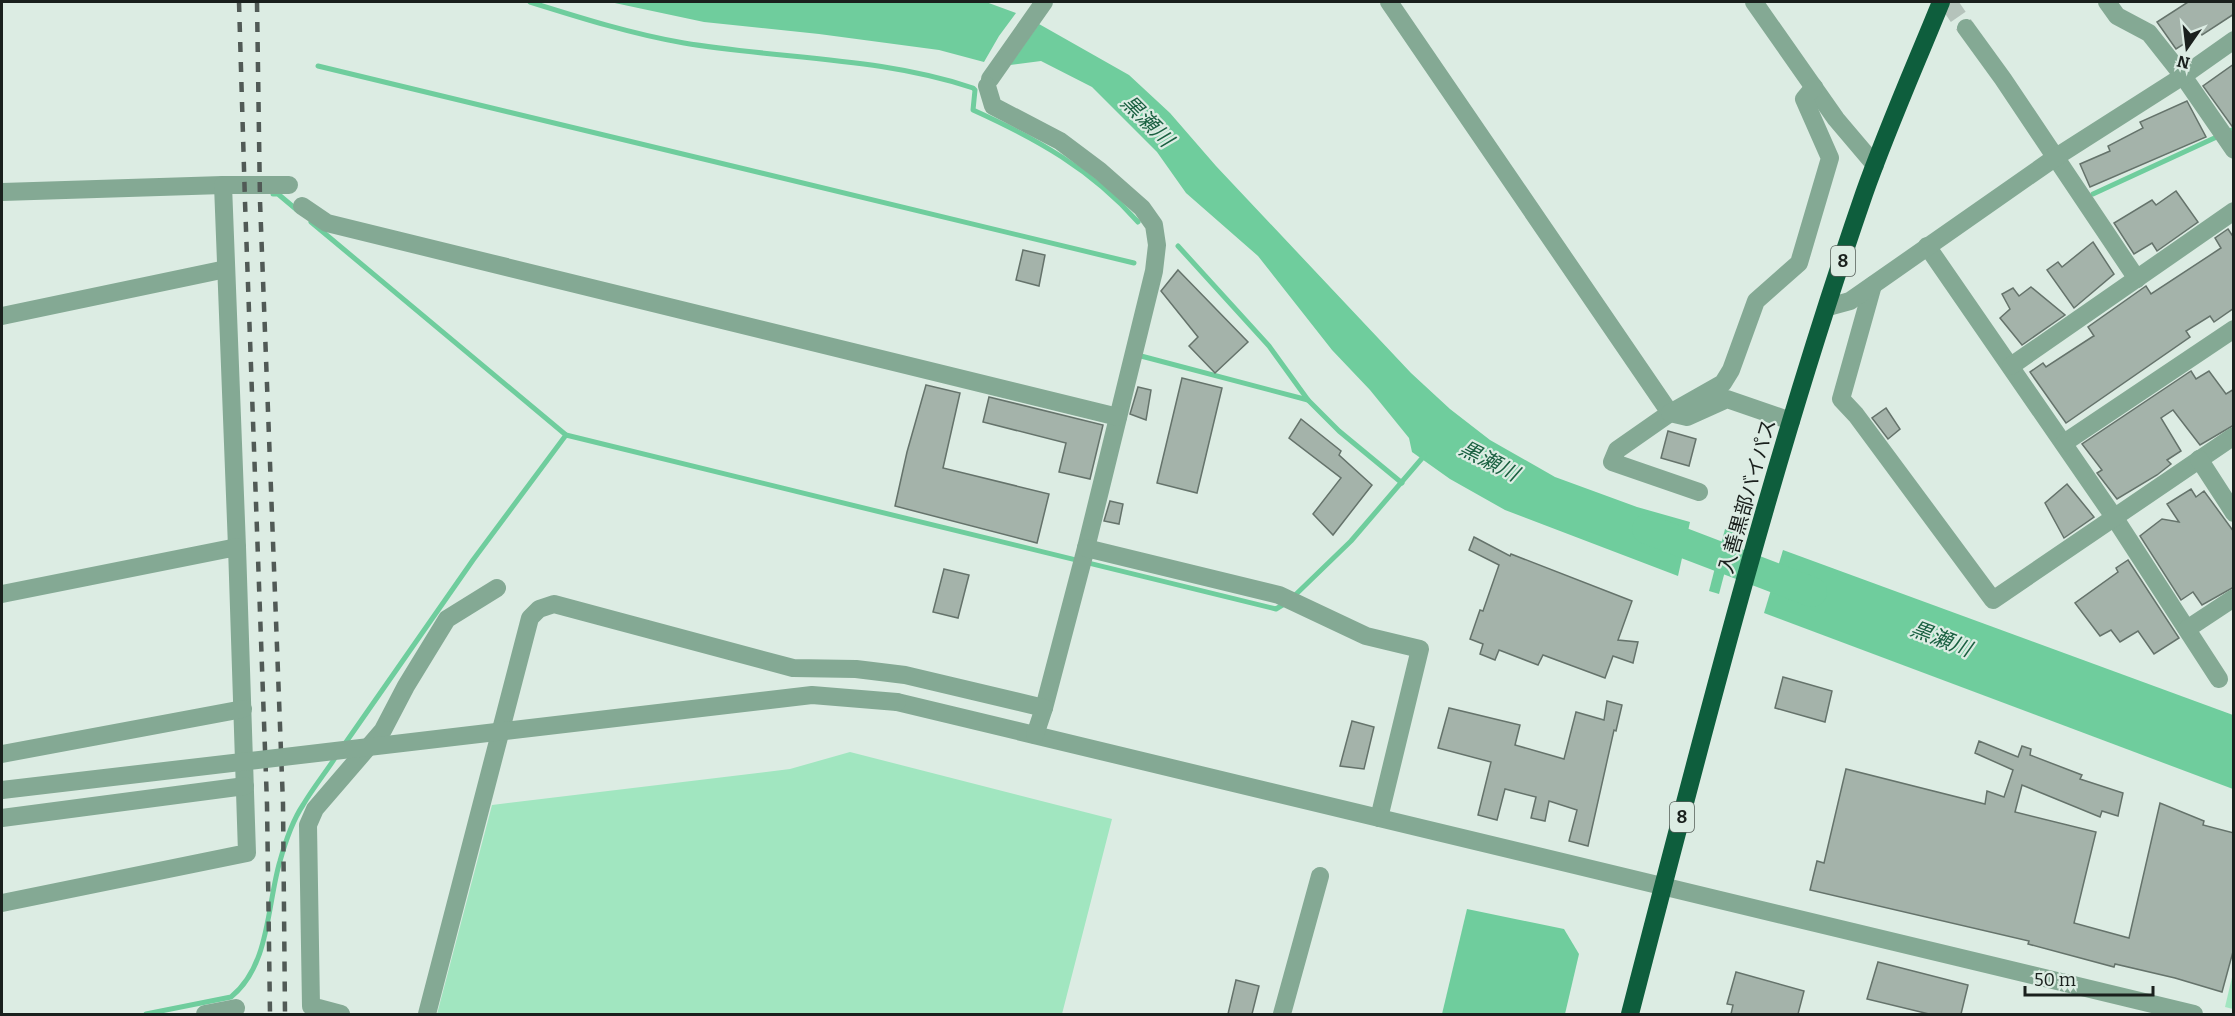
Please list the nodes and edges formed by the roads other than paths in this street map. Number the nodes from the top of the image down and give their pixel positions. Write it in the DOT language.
graph roads {
  1 [pos="1044,2"];
  2 [pos="1389,2"];
  3 [pos="1754,2"];
  4 [pos="1941,2"];
  5 [pos="2107,2"];
  6 [pos="1966,28"];
  7 [pos="2234,40"];
  8 [pos="2183,76"];
  9 [pos="1814,87"];
  10 [pos="2234,150"];
  11 [pos="2055,157"];
  12 [pos="1875,165"];
  13 [pos="223,185"];
  14 [pos="289,185"];
  15 [pos="2,192"];
  16 [pos="302,206"];
  17 [pos="2234,211"];
  18 [pos="1927,246"];
  19 [pos="226,269"];
  20 [pos="2137,279"];
  21 [pos="1873,285"];
  22 [pos="1828,307"];
  23 [pos="2,316"];
  24 [pos="2234,329"];
  25 [pos="2012,366"];
  26 [pos="1670,413"];
  27 [pos="1118,417"];
  28 [pos="1791,421"];
  29 [pos="2234,436"];
  30 [pos="2064,443"];
  31 [pos="2199,459"];
  32 [pos="1699,492"];
  33 [pos="2234,513"];
  34 [pos="2114,517"];
  35 [pos="237,547"];
  36 [pos="1086,548"];
  37 [pos="497,588"];
  38 [pos="2,594"];
  39 [pos="2234,598"];
  40 [pos="2187,629"];
  41 [pos="2219,678"];
  42 [pos="1044,708"];
  43 [pos="243,709"];
  44 [pos="1035,735"];
  45 [pos="2,754"];
  46 [pos="245,786"];
  47 [pos="2,790"];
  48 [pos="2,818"];
  49 [pos="1379,818"];
  50 [pos="1320,876"];
  51 [pos="1663,886"];
  52 [pos="2,903"];
  53 [pos="236,1008"];
  54 [pos="205,1014"];
  55 [pos="342,1014"];
  56 [pos="427,1014"];
  57 [pos="1282,1014"];
  58 [pos="1630,1014"];
  59 [pos="2194,1014"];
  1 -- 27 [label="street"];
  2 -- 26 [label="street"];
  3 -- 9 [label="street"];
  4 -- 12 [label="highway, 入善黒部バイパス / 8"];
  5 -- 8 [label="street"];
  6 -- 11 [label="street"];
  7 -- 8 [label="street"];
  8 -- 10 [label="street"];
  8 -- 11 [label="street"];
  9 -- 12 [label="street"];
  9 -- 26 [label="street"];
  11 -- 18 [label="street"];
  11 -- 20 [label="street"];
  12 -- 22 [label="highway, 入善黒部バイパス / 8"];
  13 -- 14 [label="street"];
  13 -- 15 [label="street"];
  13 -- 19 [label="street"];
  16 -- 27 [label="street"];
  17 -- 20 [label="street"];
  18 -- 21 [label="street"];
  18 -- 25 [label="street"];
  19 -- 23 [label="street"];
  19 -- 35 [label="street"];
  20 -- 25 [label="street"];
  21 -- 22 [label="street"];
  21 -- 34 [label="street"];
  22 -- 28 [label="highway, 入善黒部バイパス / 8"];
  24 -- 30 [label="street"];
  25 -- 30 [label="street"];
  26 -- 28 [label="street"];
  26 -- 32 [label="street"];
  27 -- 36 [label="street"];
  28 -- 51 [label="highway, 入善黒部バイパス / 8"];
  29 -- 31 [label="street"];
  30 -- 34 [label="street"];
  31 -- 33 [label="street"];
  31 -- 34 [label="street"];
  34 -- 40 [label="street"];
  35 -- 38 [label="street"];
  35 -- 43 [label="street"];
  36 -- 42 [label="street"];
  36 -- 49 [label="street"];
  37 -- 55 [label="street"];
  39 -- 40 [label="street"];
  40 -- 41 [label="street"];
  42 -- 44 [label="street"];
  42 -- 56 [label="street"];
  43 -- 45 [label="street"];
  43 -- 46 [label="street"];
  44 -- 47 [label="street, bridge"];
  44 -- 49 [label="street"];
  46 -- 48 [label="street"];
  46 -- 52 [label="street"];
  49 -- 51 [label="street"];
  50 -- 57 [label="street"];
  51 -- 58 [label="highway, 入善黒部バイパス / 8"];
  51 -- 59 [label="street"];
  53 -- 54 [label="street"];
}
